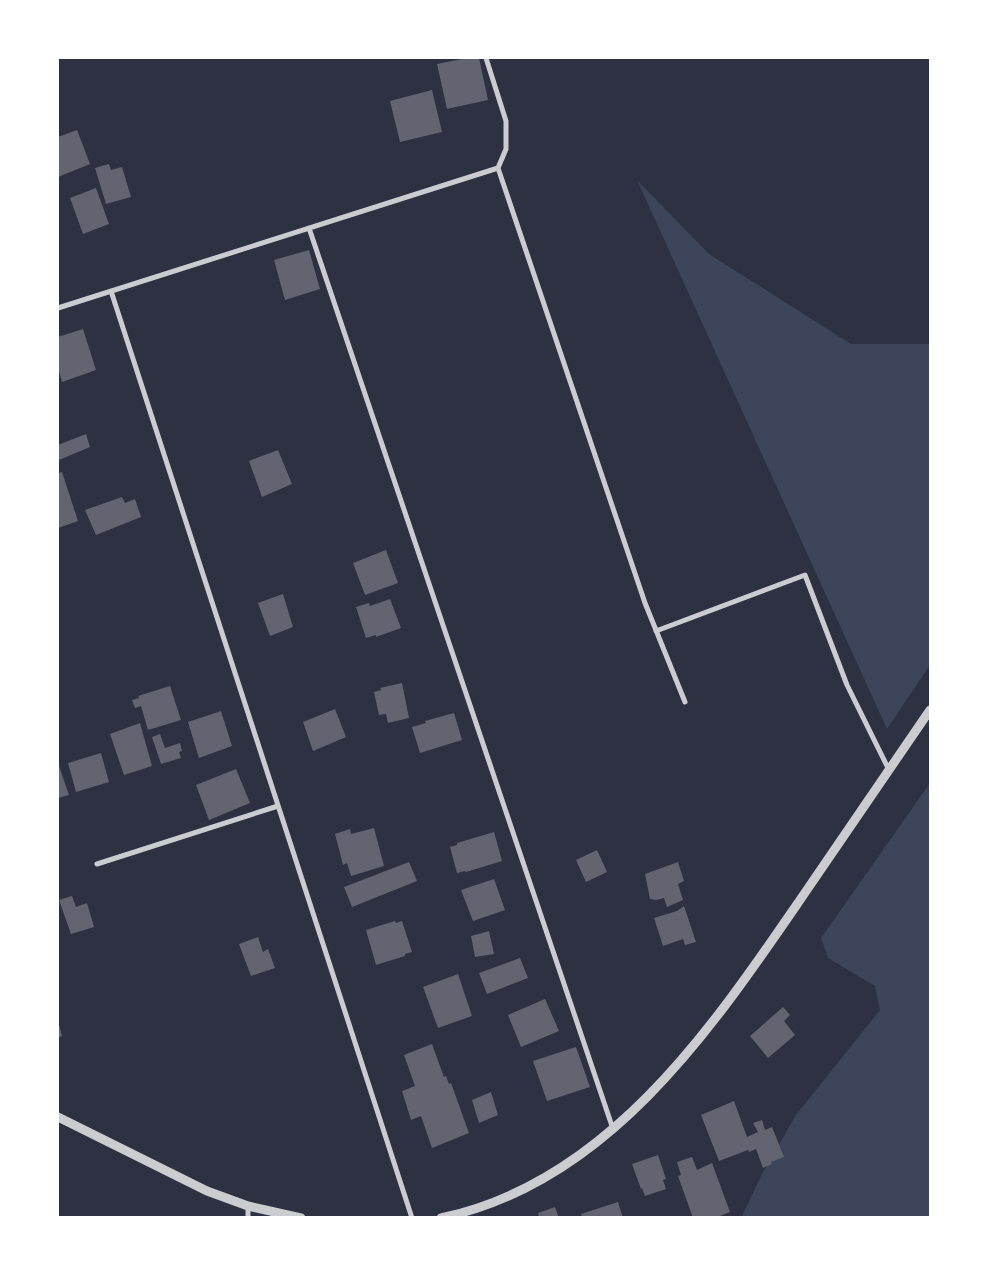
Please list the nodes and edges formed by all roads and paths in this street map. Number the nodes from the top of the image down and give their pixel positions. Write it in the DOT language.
graph roads {
  1 [pos="486,58"];
  2 [pos="498,168"];
  3 [pos="310,228"];
  4 [pos="111,291"];
  5 [pos="58,308"];
  6 [pos="656,631"];
  7 [pos="685,702"];
  8 [pos="930,710"];
  9 [pos="889,770"];
  10 [pos="278,806"];
  11 [pos="97,864"];
  12 [pos="58,1117"];
  13 [pos="613,1129"];
  14 [pos="248,1206"];
  15 [pos="248,1218"];
  16 [pos="301,1218"];
  17 [pos="412,1218"];
  18 [pos="441,1218"];
  1 -- 2 [label="street"];
  2 -- 3 [label="street"];
  2 -- 6 [label="street"];
  3 -- 4 [label="street"];
  3 -- 13 [label="street"];
  4 -- 5 [label="street"];
  4 -- 10 [label="street"];
  6 -- 7 [label="street"];
  6 -- 9 [label="street"];
  8 -- 9 [label="street"];
  9 -- 13 [label="street"];
  10 -- 11 [label="street"];
  10 -- 17 [label="street"];
  12 -- 14 [label="street"];
  13 -- 18 [label="street"];
  14 -- 15 [label="street"];
  14 -- 16 [label="street"];
}
